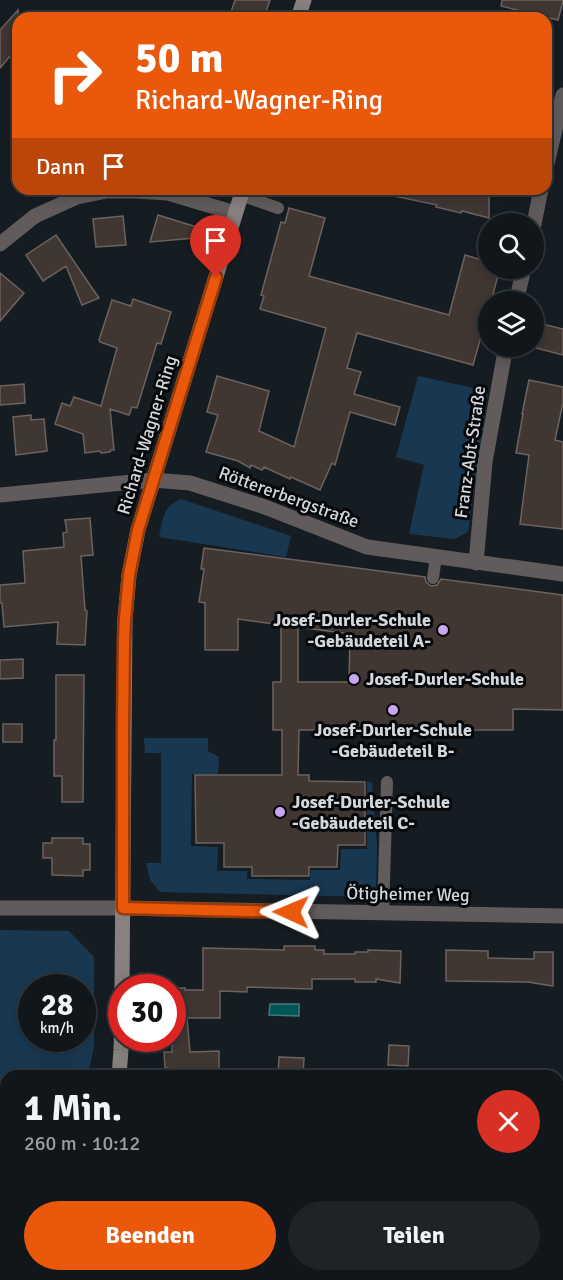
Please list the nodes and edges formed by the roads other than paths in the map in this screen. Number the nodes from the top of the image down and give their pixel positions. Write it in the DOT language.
graph roads {
  1 [pos="563,95"];
  2 [pos="557,148"];
  3 [pos="86,195"];
  4 [pos="175,195"];
  5 [pos="241,195"];
  6 [pos="249,195"];
  7 [pos="541,195"];
  8 [pos="278,208"];
  9 [pos="236,213"];
  10 [pos="537,213"];
  11 [pos="0,244"];
  12 [pos="504,357"];
  13 [pos="153,480"];
  14 [pos="0,495"];
  15 [pos="436,556"];
  16 [pos="476,563"];
  17 [pos="563,574"];
  18 [pos="433,578"];
  19 [pos="387,782"];
  20 [pos="0,908"];
  21 [pos="123,908"];
  22 [pos="383,913"];
  23 [pos="563,916"];
  24 [pos="122,974"];
  25 [pos="121,1052"];
  26 [pos="119,1070"];
  1 -- 2 [label="street"];
  3 -- 11 [label="street"];
  4 -- 9 [label="street"];
  5 -- 9 [label="street, Richard-Wagner-Ring"];
  6 -- 8 [label="lane"];
  7 -- 10 [label="street"];
  9 -- 13 [label="street, Richard-Wagner-Ring"];
  12 -- 16 [label="street, Franz-Abt-Straße"];
  13 -- 14 [label="street, Röttererbergstraße"];
  13 -- 15 [label="street, Röttererbergstraße"];
  13 -- 21 [label="street, Richard-Wagner-Ring"];
  15 -- 16 [label="street, Röttererbergstraße"];
  15 -- 18 [label="lane"];
  16 -- 17 [label="street, Röttererbergstraße"];
  19 -- 22 [label="lane"];
  20 -- 21 [label="street, Ötigheimer Weg"];
  21 -- 22 [label="street, Ötigheimer Weg"];
  21 -- 24 [label="street, Richard-Wagner-Ring"];
  22 -- 23 [label="street, Ötigheimer Weg"];
  25 -- 26 [label="street"];
}
